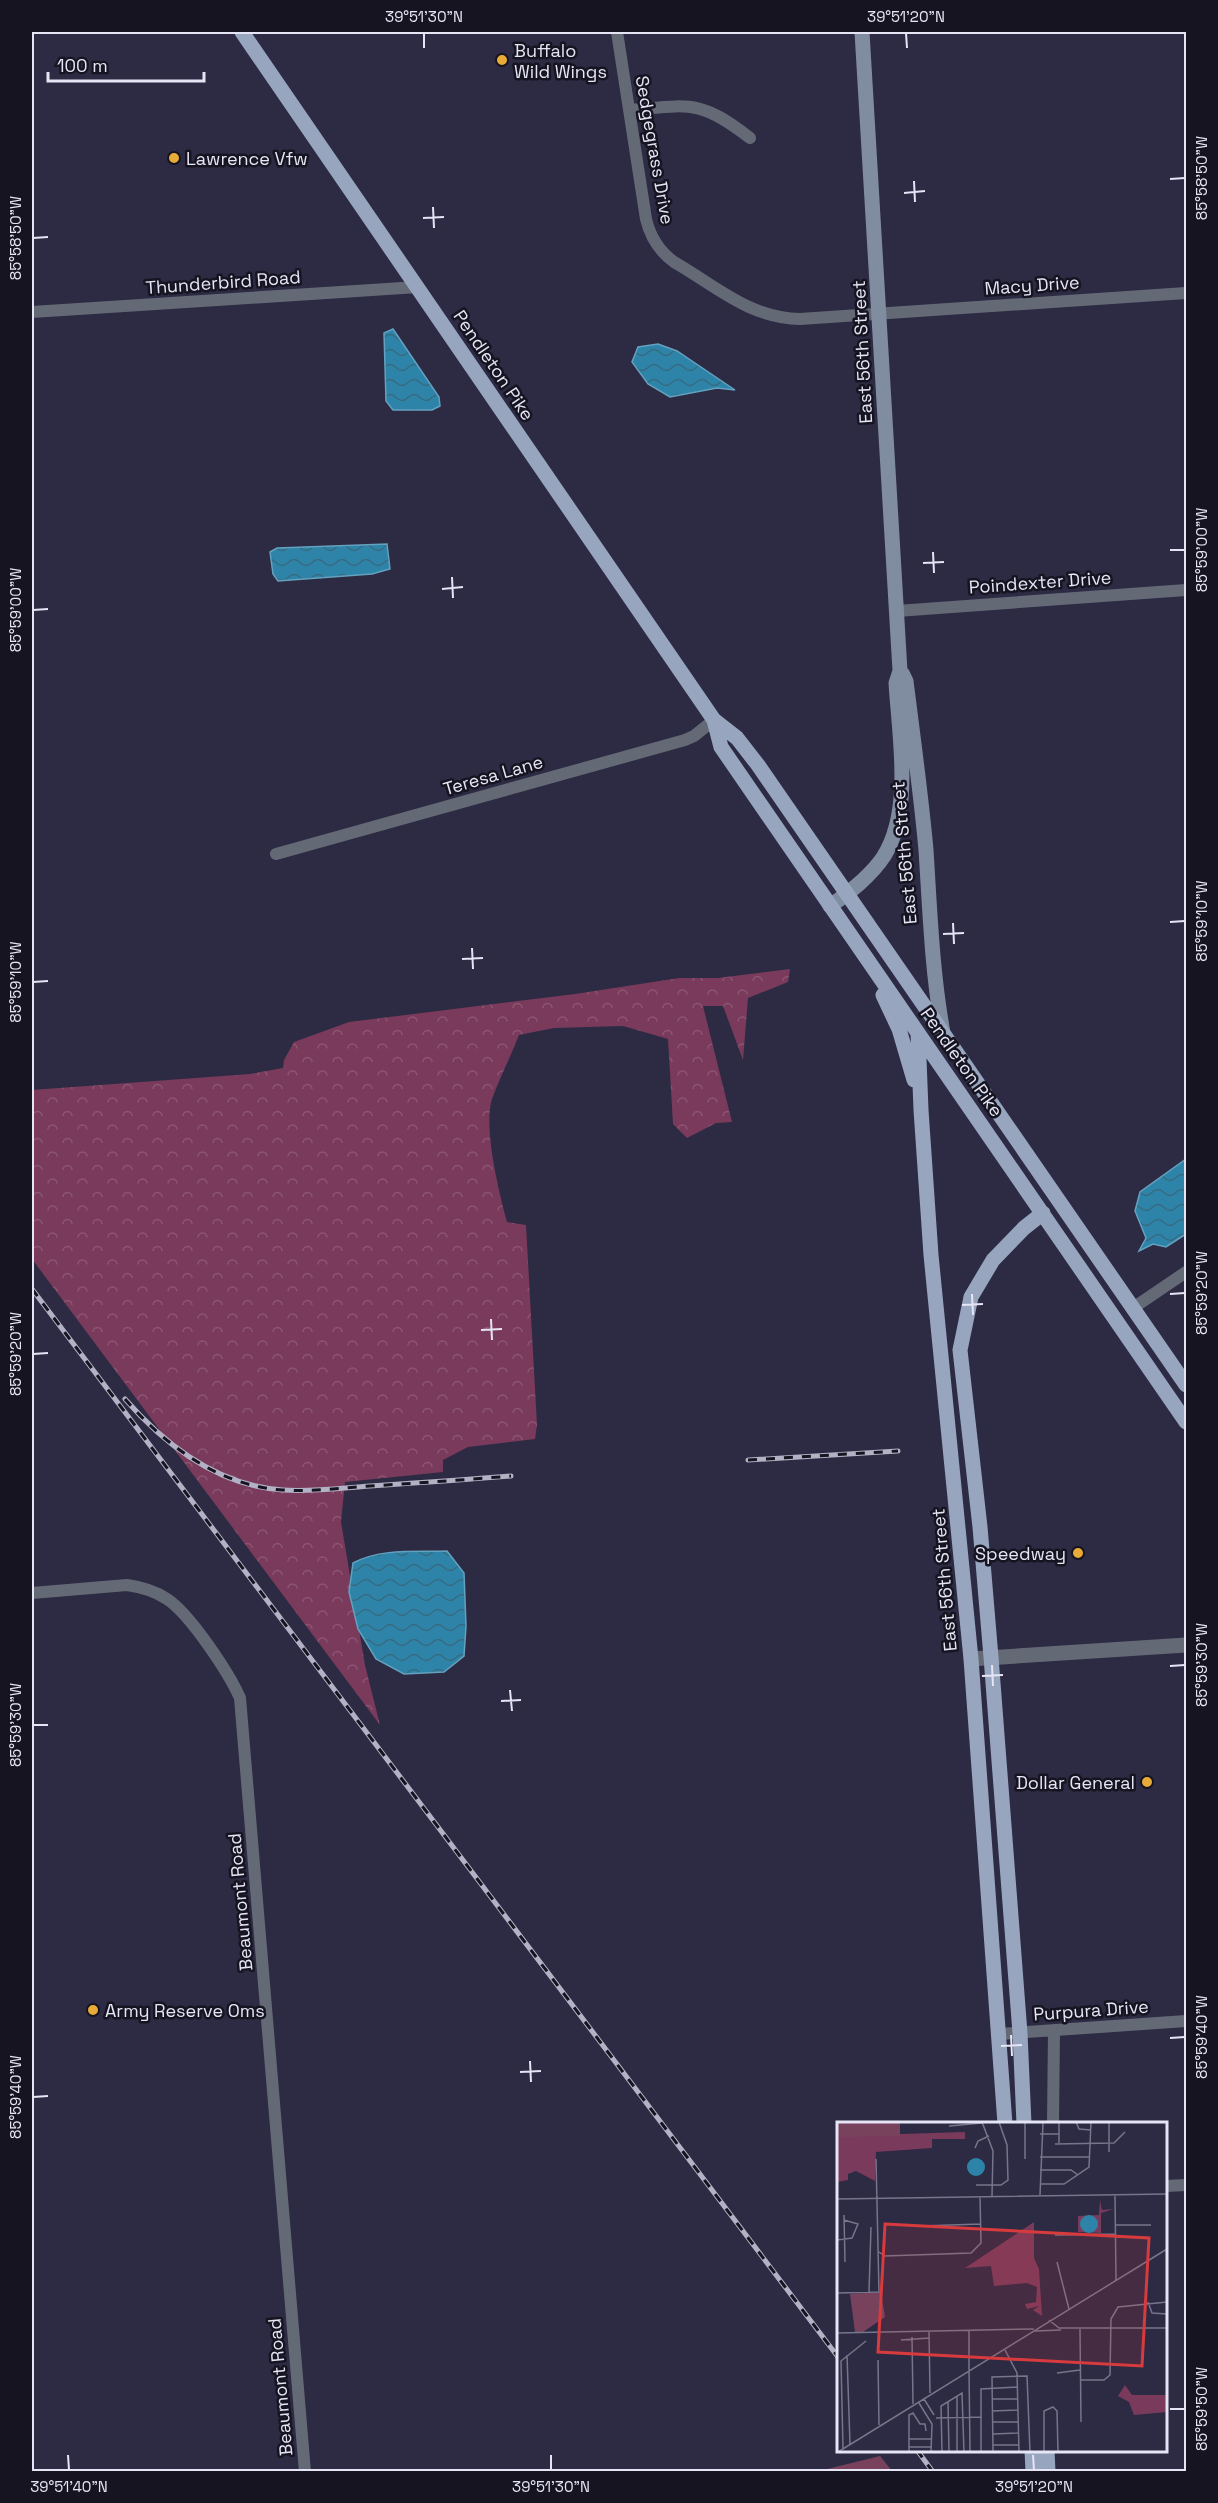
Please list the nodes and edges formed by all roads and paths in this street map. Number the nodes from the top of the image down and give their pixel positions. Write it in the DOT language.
graph roads {
  1 [pos="242,32"];
  2 [pos="617,32"];
  3 [pos="862,32"];
  4 [pos="629,110"];
  5 [pos="750,138"];
  6 [pos="418,287"];
  7 [pos="1186,293"];
  8 [pos="32,312"];
  9 [pos="879,314"];
  10 [pos="1186,590"];
  11 [pos="897,611"];
  12 [pos="900,671"];
  13 [pos="714,720"];
  14 [pos="276,854"];
  15 [pos="847,894"];
  16 [pos="830,906"];
  17 [pos="866,957"];
  18 [pos="918,1033"];
  19 [pos="943,1033"];
  20 [pos="921,1110"];
  21 [pos="1042,1213"];
  22 [pos="1186,1272"];
  23 [pos="1133,1308"];
  24 [pos="1186,1386"];
  25 [pos="1186,1422"];
  26 [pos="32,1593"];
  27 [pos="1186,1645"];
  28 [pos="991,1658"];
  29 [pos="971,1659"];
  30 [pos="1186,2021"];
  31 [pos="1054,2030"];
  32 [pos="1020,2033"];
  33 [pos="999,2034"];
  34 [pos="1005,2122"];
  35 [pos="1024,2122"];
  36 [pos="1053,2122"];
  37 [pos="1186,2185"];
  38 [pos="1167,2186"];
  39 [pos="1032,2452"];
  40 [pos="1047,2452"];
  41 [pos="305,2472"];
  42 [pos="1033,2472"];
  43 [pos="1048,2472"];
  1 -- 6 [label="main road, Pendleton Pike"];
  2 -- 4 [label="street, Sedgegrass Drive"];
  3 -- 9 [label="main road, East 56th Street"];
  4 -- 5 [label="street"];
  4 -- 9 [label="street, Sedgegrass Drive"];
  6 -- 8 [label="street, Thunderbird Road"];
  6 -- 13 [label="main road, Pendleton Pike"];
  7 -- 9 [label="street, Macy Drive"];
  9 -- 11 [label="main road, East 56th Street"];
  10 -- 11 [label="street, Poindexter Drive"];
  11 -- 12 [label="main road, East 56th Street"];
  12 -- 15 [label="main road, East 56th Street"];
  12 -- 19 [label="main road, East 56th Street"];
  13 -- 14 [label="street, Teresa Lane"];
  13 -- 15 [label="main road, Pendleton Pike"];
  13 -- 16 [label="main road, Pendleton Pike"];
  15 -- 16 [label="main road, East 56th Street"];
  15 -- 19 [label="main road, Pendleton Pike"];
  16 -- 17 [label="main road, Pendleton Pike"];
  17 -- 18 [label="main road, Pendleton Pike"];
  17 -- 20 [label="main road"];
  18 -- 20 [label="main road, East 56th Street"];
  18 -- 21 [label="main road, Pendleton Pike"];
  19 -- 23 [label="main road, Pendleton Pike"];
  20 -- 29 [label="main road, East 56th Street"];
  21 -- 25 [label="main road, Pendleton Pike"];
  21 -- 28 [label="main road"];
  22 -- 23 [label="street"];
  23 -- 24 [label="main road, Pendleton Pike"];
  26 -- 41 [label="street, Beaumont Road"];
  27 -- 28 [label="street"];
  28 -- 29 [label="street"];
  28 -- 32 [label="main road"];
  29 -- 33 [label="main road, East 56th Street"];
  30 -- 31 [label="street, Purpura Drive"];
  31 -- 32 [label="street, Purpura Drive"];
  31 -- 36 [label="street"];
  32 -- 33 [label="street, Purpura Drive"];
  32 -- 35 [label="main road"];
  33 -- 34 [label="main road, East 56th Street"];
  37 -- 38 [label="street"];
  39 -- 42 [label="main road"];
  40 -- 43 [label="main road"];
}
